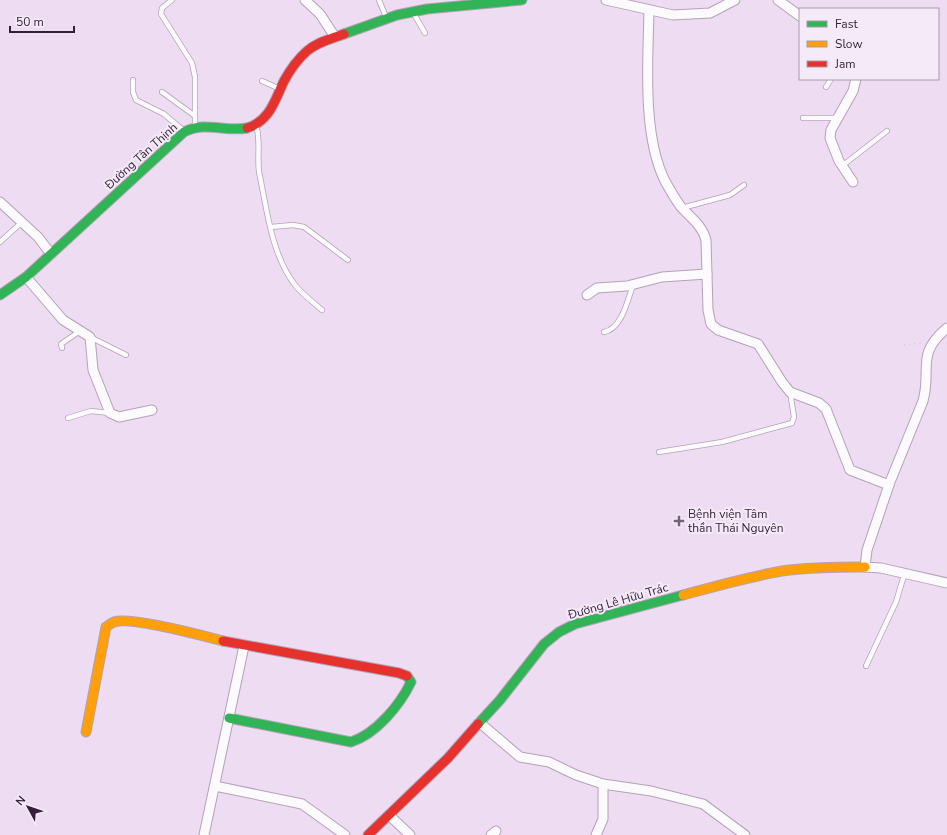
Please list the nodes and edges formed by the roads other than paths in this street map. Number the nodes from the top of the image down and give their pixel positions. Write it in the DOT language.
graph roads {
  1 [pos="172,0"];
  2 [pos="304,0"];
  3 [pos="379,0"];
  4 [pos="522,0"];
  5 [pos="606,0"];
  6 [pos="735,0"];
  7 [pos="778,0"];
  8 [pos="507,1"];
  9 [pos="649,10"];
  10 [pos="412,12"];
  11 [pos="799,15"];
  12 [pos="386,18"];
  13 [pos="425,33"];
  14 [pos="335,37"];
  15 [pos="133,80"];
  16 [pos="830,80"];
  17 [pos="856,80"];
  18 [pos="262,81"];
  19 [pos="826,87"];
  20 [pos="281,90"];
  21 [pos="162,92"];
  22 [pos="195,116"];
  23 [pos="803,118"];
  24 [pos="838,118"];
  25 [pos="256,124"];
  26 [pos="195,127"];
  27 [pos="887,131"];
  28 [pos="184,132"];
  29 [pos="842,166"];
  30 [pos="853,182"];
  31 [pos="744,185"];
  32 [pos="0,201"];
  33 [pos="682,208"];
  34 [pos="23,222"];
  35 [pos="271,227"];
  36 [pos="0,242"];
  37 [pos="51,254"];
  38 [pos="348,260"];
  39 [pos="707,274"];
  40 [pos="26,277"];
  41 [pos="633,285"];
  42 [pos="0,295"];
  43 [pos="587,295"];
  44 [pos="322,310"];
  45 [pos="947,328"];
  46 [pos="80,331"];
  47 [pos="604,332"];
  48 [pos="90,337"];
  49 [pos="62,348"];
  50 [pos="126,355"];
  51 [pos="790,392"];
  52 [pos="152,410"];
  53 [pos="110,413"];
  54 [pos="68,418"];
  55 [pos="659,452"];
  56 [pos="888,485"];
  57 [pos="865,567"];
  58 [pos="904,572"];
  59 [pos="947,583"];
  60 [pos="244,646"];
  61 [pos="866,666"];
  62 [pos="229,718"];
  63 [pos="480,722"];
  64 [pos="86,732"];
  65 [pos="603,784"];
  66 [pos="215,786"];
  67 [pos="389,814"];
  68 [pos="204,835"];
  69 [pos="345,835"];
  70 [pos="368,835"];
  71 [pos="410,835"];
  72 [pos="596,835"];
  73 [pos="746,835"];
  1 -- 22 [label="lane"];
  2 -- 14 [label="street"];
  3 -- 12 [label="lane"];
  4 -- 8 [label="street, Đường Tân Thịnh"];
  5 -- 9 [label="street"];
  6 -- 9 [label="street"];
  7 -- 11 [label="street"];
  8 -- 10 [label="street, Đường Tân Thịnh"];
  9 -- 33 [label="street"];
  10 -- 12 [label="street, Đường Tân Thịnh"];
  10 -- 13 [label="lane"];
  12 -- 14 [label="street, Đường Tân Thịnh"];
  14 -- 20 [label="street, Đường Tân Thịnh"];
  15 -- 28 [label="lane"];
  16 -- 19 [label="lane"];
  17 -- 24 [label="street"];
  18 -- 20 [label="lane"];
  20 -- 25 [label="street, Đường Tân Thịnh"];
  21 -- 22 [label="lane"];
  22 -- 26 [label="lane"];
  23 -- 24 [label="lane"];
  24 -- 29 [label="street"];
  25 -- 26 [label="street, Đường Tân Thịnh"];
  25 -- 35 [label="lane"];
  26 -- 28 [label="street, Đường Tân Thịnh"];
  27 -- 29 [label="lane"];
  28 -- 37 [label="street, Đường Tân Thịnh"];
  29 -- 30 [label="street"];
  31 -- 33 [label="lane"];
  32 -- 34 [label="street"];
  33 -- 39 [label="street"];
  34 -- 36 [label="lane"];
  34 -- 37 [label="street"];
  35 -- 38 [label="lane"];
  35 -- 44 [label="lane"];
  37 -- 40 [label="street, Đường Tân Thịnh"];
  39 -- 41 [label="street"];
  39 -- 51 [label="street"];
  40 -- 42 [label="street, Đường Tân Thịnh"];
  40 -- 46 [label="street"];
  41 -- 43 [label="street"];
  41 -- 47 [label="lane"];
  45 -- 56 [label="street"];
  46 -- 48 [label="street"];
  46 -- 49 [label="lane"];
  48 -- 50 [label="lane"];
  48 -- 53 [label="street"];
  51 -- 55 [label="lane"];
  51 -- 56 [label="street"];
  52 -- 53 [label="street"];
  53 -- 54 [label="lane"];
  56 -- 57 [label="street"];
  57 -- 58 [label="street"];
  57 -- 63 [label="street, Đường Lê Hữu Trác"];
  58 -- 59 [label="street"];
  58 -- 61 [label="lane"];
  60 -- 62 [label="street"];
  60 -- 62 [label="street"];
  60 -- 64 [label="street"];
  62 -- 66 [label="street"];
  63 -- 65 [label="street"];
  63 -- 67 [label="street, Đường Lê Hữu Trác"];
  65 -- 72 [label="street"];
  65 -- 73 [label="street"];
  66 -- 68 [label="street"];
  66 -- 69 [label="street"];
  67 -- 70 [label="street, Đường Lê Hữu Trác"];
  67 -- 71 [label="street"];
}
